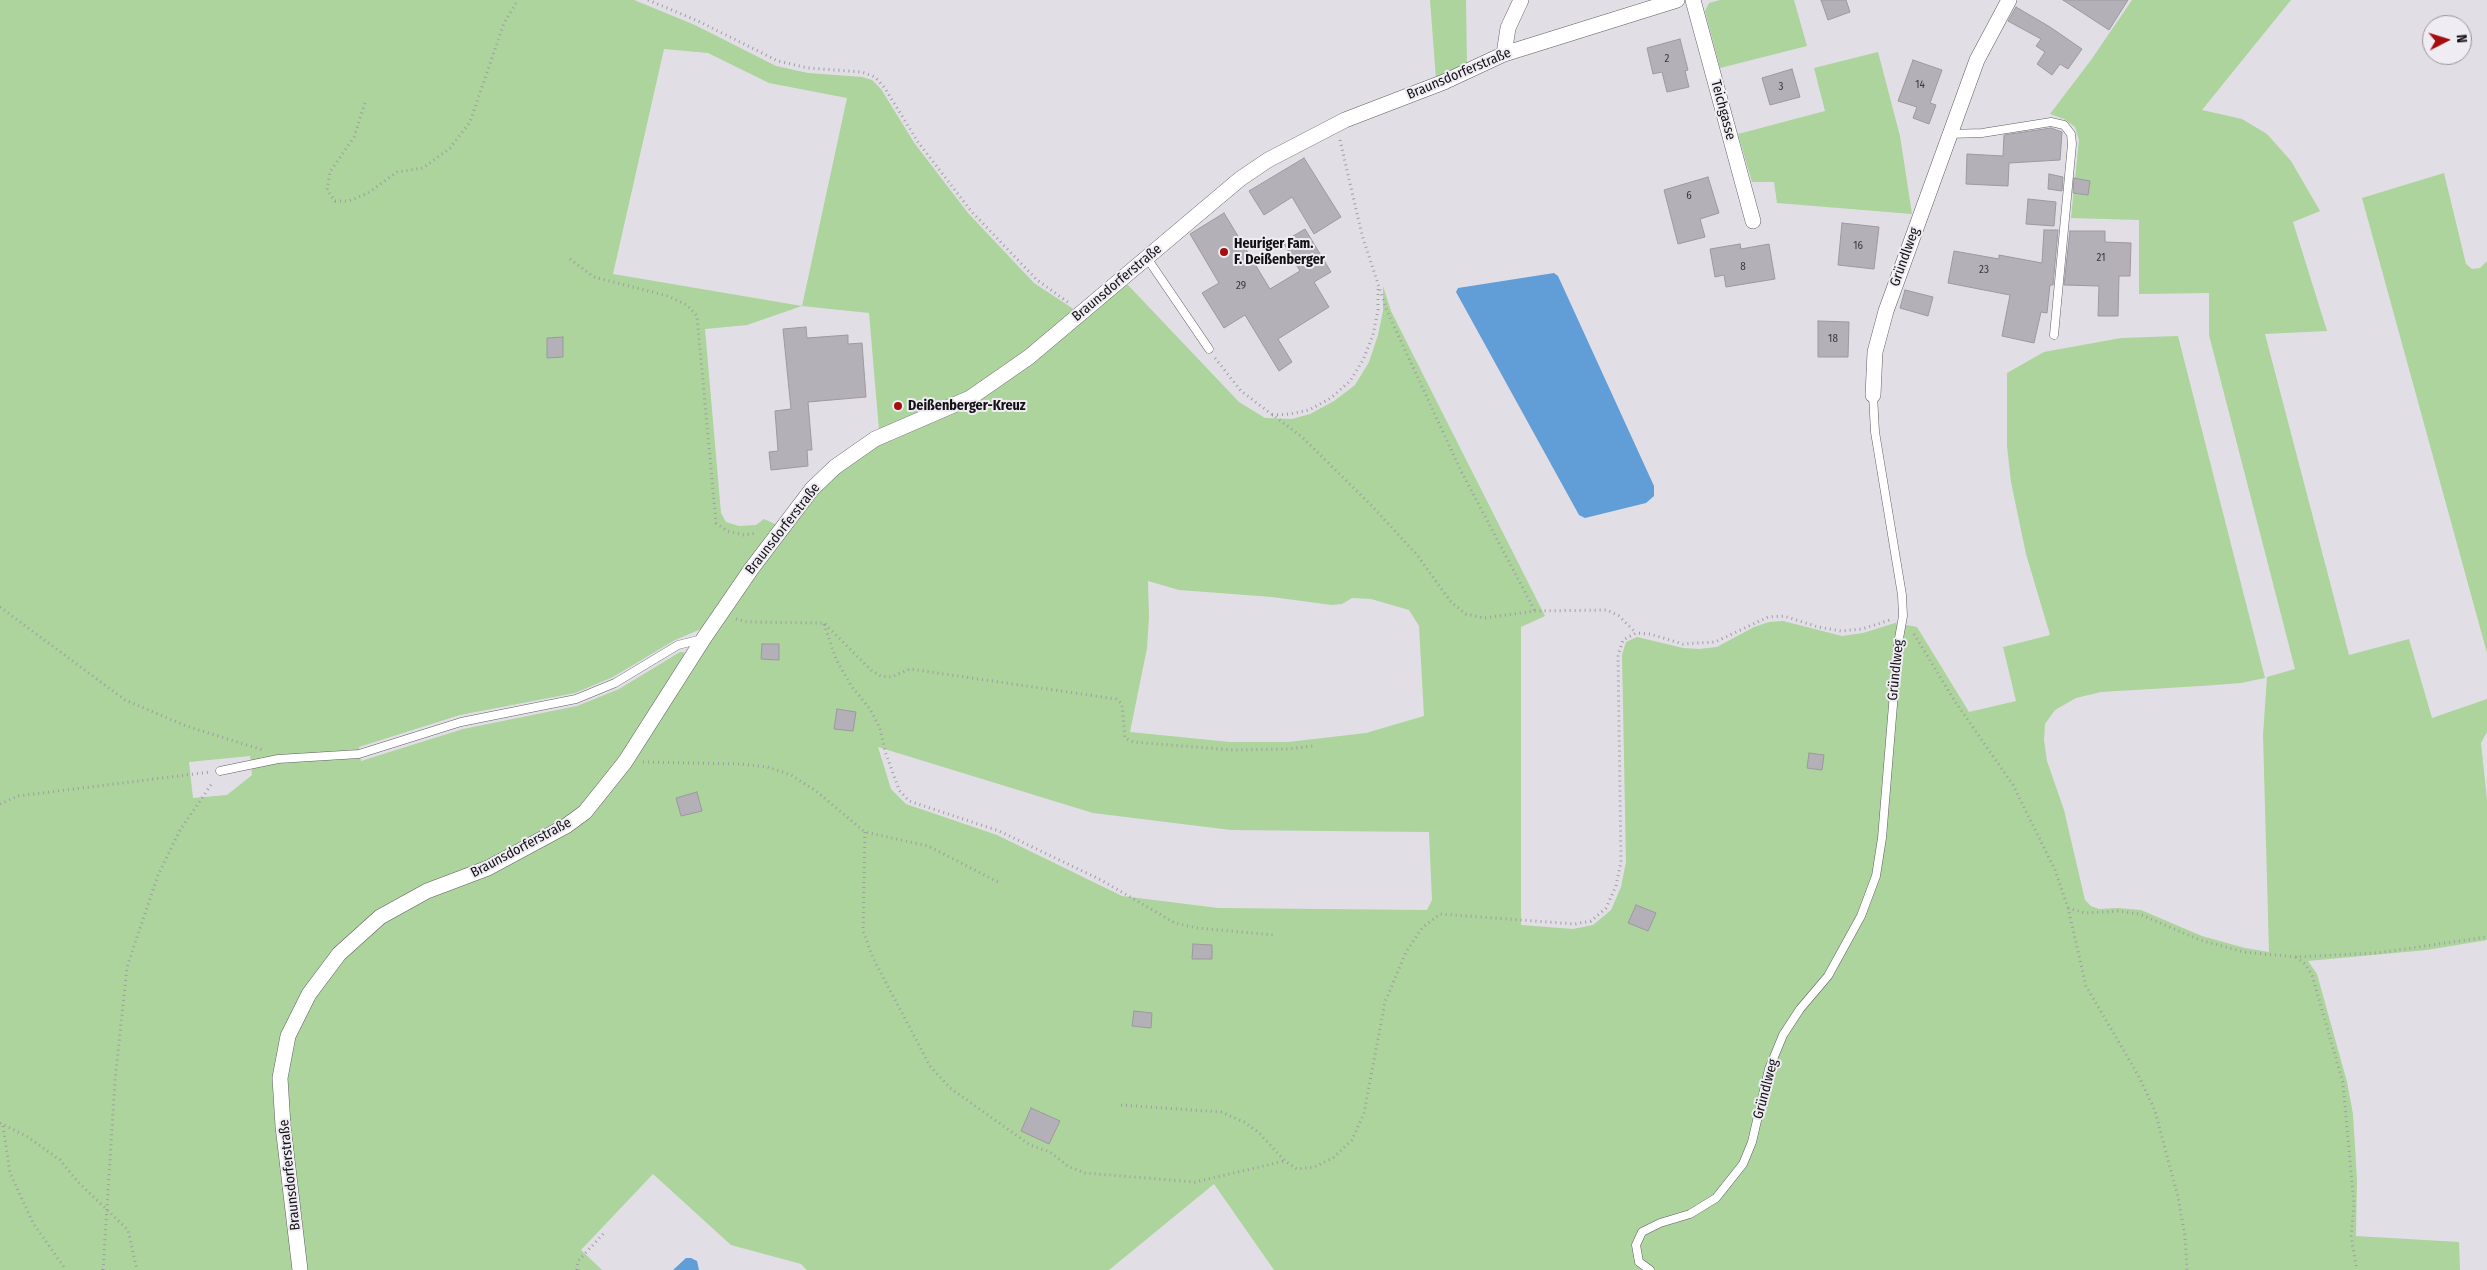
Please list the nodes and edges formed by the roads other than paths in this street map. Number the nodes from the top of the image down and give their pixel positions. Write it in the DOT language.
graph roads {
  1 [pos="1521,0"];
  2 [pos="1677,0"];
  3 [pos="1693,0"];
  4 [pos="2010,0"];
  5 [pos="1504,54"];
  6 [pos="1949,134"];
  7 [pos="1753,221"];
  8 [pos="1147,258"];
  9 [pos="2054,335"];
  10 [pos="1209,349"];
  11 [pos="1873,395"];
  12 [pos="704,638"];
  13 [pos="220,771"];
  14 [pos="300,1270"];
  15 [pos="1650,1270"];
  1 -- 5 [label="street"];
  2 -- 5 [label="street, Braunsdorferstraße"];
  3 -- 7 [label="street, Teichgasse"];
  4 -- 6 [label="street, Gründlweg"];
  5 -- 8 [label="street, Braunsdorferstraße"];
  6 -- 9 [label="lane"];
  6 -- 11 [label="street, Gründlweg"];
  8 -- 10 [label="lane"];
  8 -- 12 [label="street, Braunsdorferstraße"];
  11 -- 15 [label="lane, Gründlweg"];
  12 -- 13 [label="lane"];
  12 -- 14 [label="street, Braunsdorferstraße"];
}
